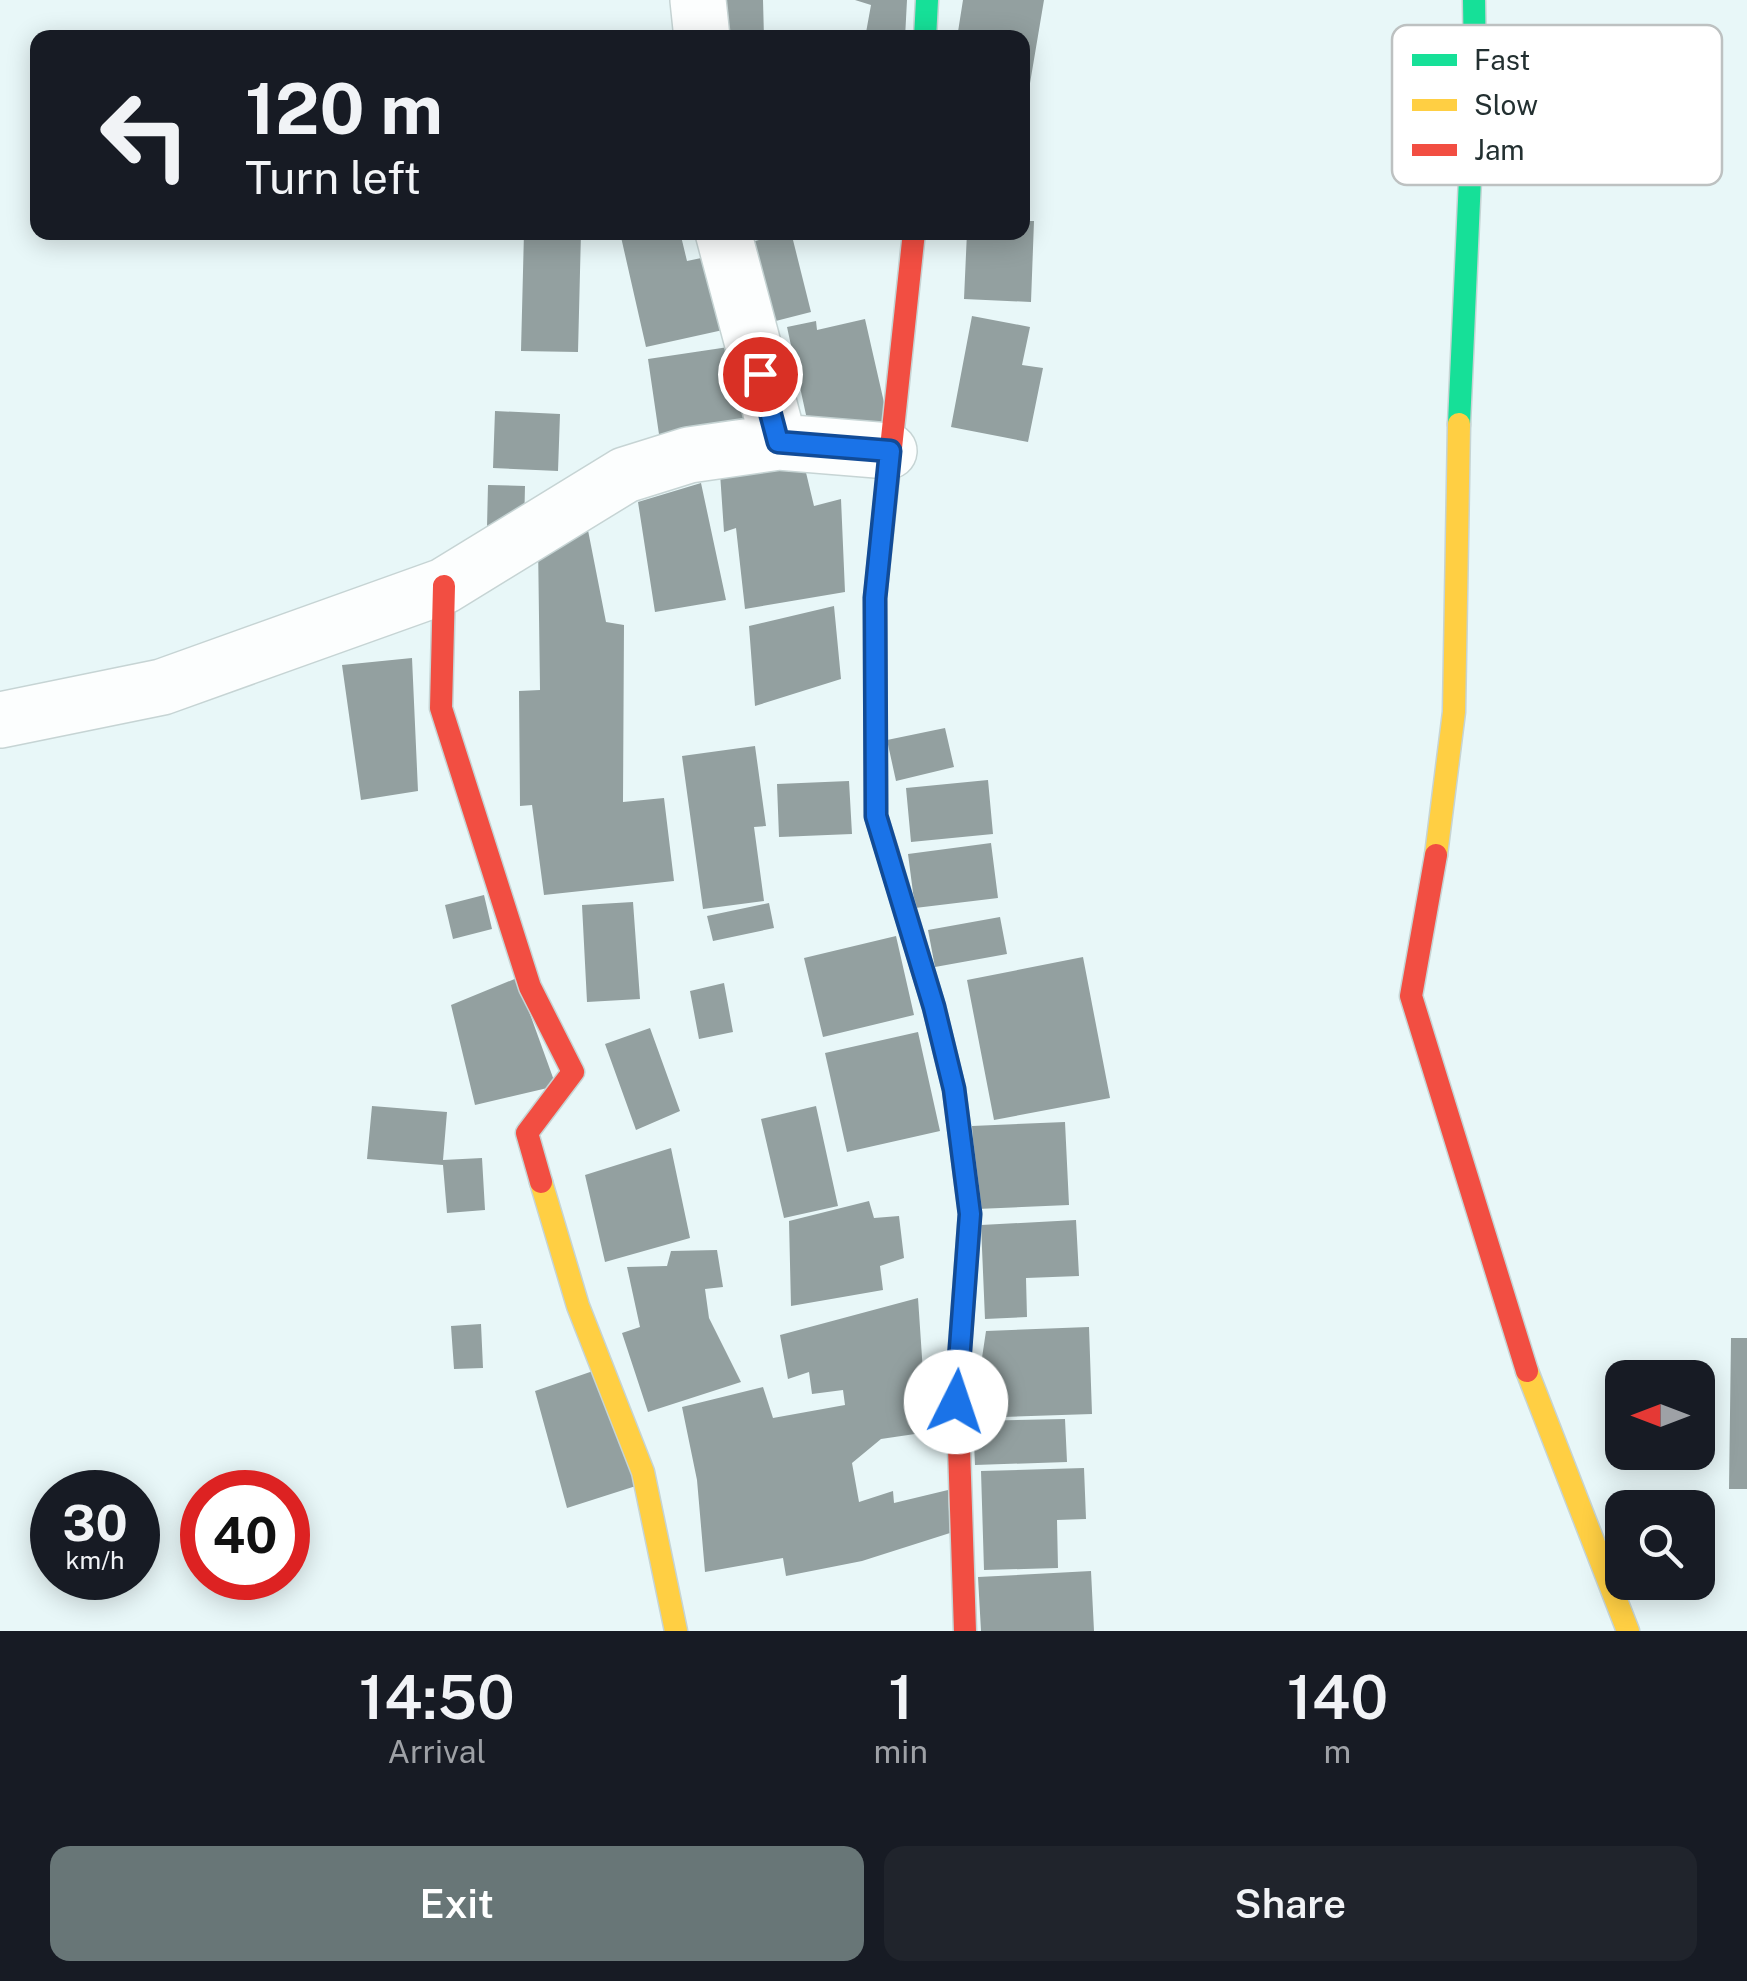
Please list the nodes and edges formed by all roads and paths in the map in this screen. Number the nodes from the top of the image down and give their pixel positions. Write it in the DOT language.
graph roads {
  1 [pos="698,0"];
  2 [pos="927,0"];
  3 [pos="1474,0"];
  4 [pos="1474,25"];
  5 [pos="701,30"];
  6 [pos="925,30"];
  7 [pos="1470,185"];
  8 [pos="725,240"];
  9 [pos="913,240"];
  10 [pos="778,442"];
  11 [pos="890,451"];
  12 [pos="444,586"];
  13 [pos="0,720"];
  14 [pos="676,1631"];
  15 [pos="965,1631"];
  16 [pos="1628,1631"];
  1 -- 5 [label="street"];
  2 -- 6 [label="street"];
  3 -- 4 [label="street"];
  7 -- 16 [label="street"];
  8 -- 10 [label="street"];
  9 -- 11 [label="street"];
  10 -- 11 [label="street"];
  10 -- 12 [label="street"];
  11 -- 15 [label="street"];
  12 -- 13 [label="street"];
  12 -- 14 [label="street"];
}
